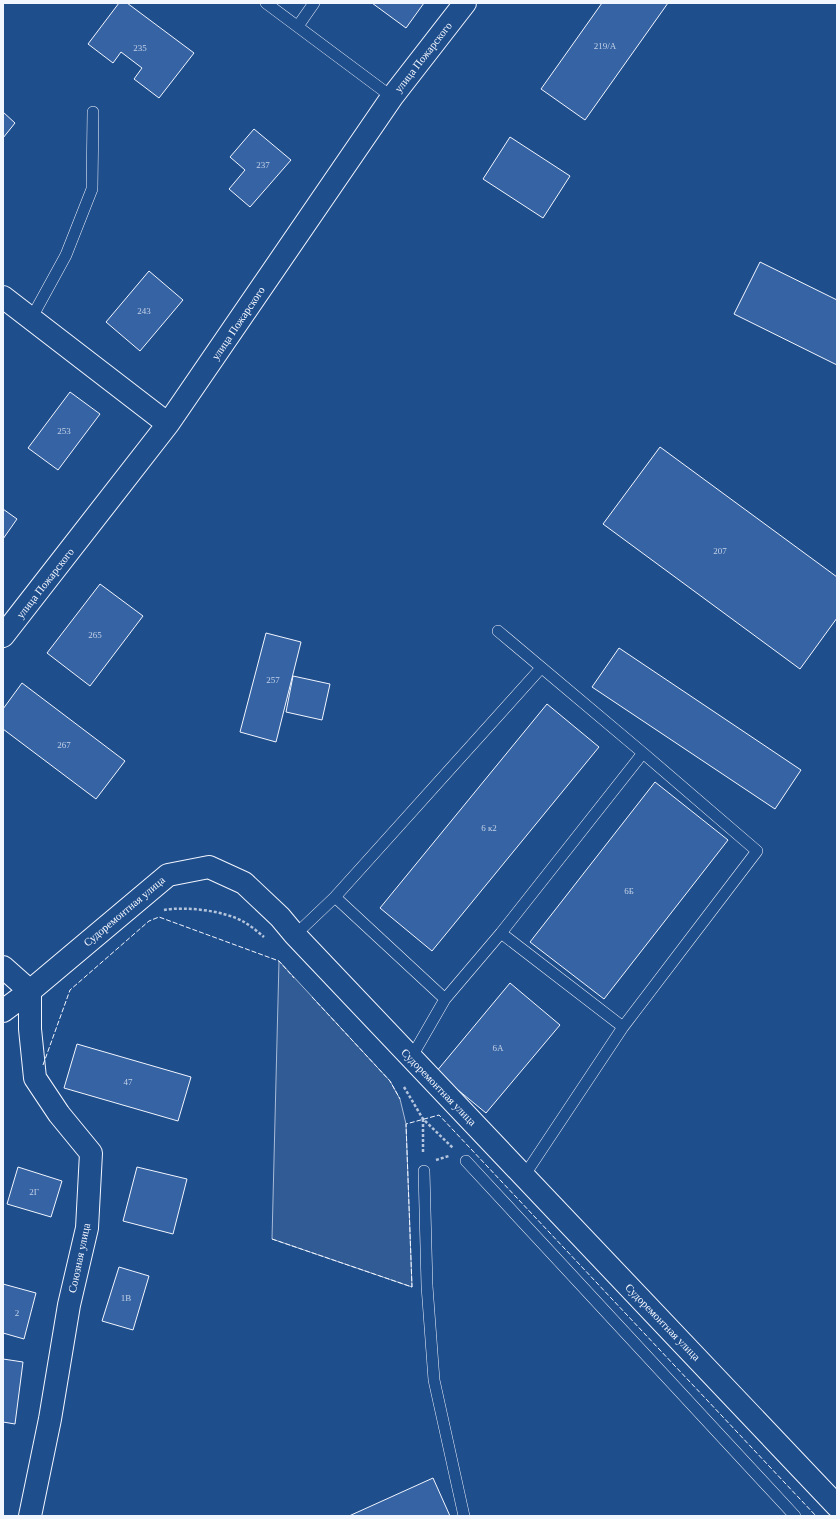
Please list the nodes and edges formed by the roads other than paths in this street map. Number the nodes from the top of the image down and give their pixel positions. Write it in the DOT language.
graph roads {
  1 [pos="266,3"];
  2 [pos="314,3"];
  3 [pos="465,3"];
  4 [pos="298,26"];
  5 [pos="392,97"];
  6 [pos="93,112"];
  7 [pos="3,297"];
  8 [pos="31,319"];
  9 [pos="168,424"];
  10 [pos="498,631"];
  11 [pos="3,636"];
  12 [pos="542,668"];
  13 [pos="643,753"];
  14 [pos="334,897"];
  15 [pos="501,933"];
  16 [pos="295,935"];
  17 [pos="3,967"];
  18 [pos="30,991"];
  19 [pos="445,999"];
  20 [pos="3,1011"];
  21 [pos="623,1027"];
  22 [pos="411,1058"];
  23 [pos="466,1161"];
  24 [pos="424,1171"];
  25 [pos="524,1176"];
  26 [pos="837,1506"];
  27 [pos="30,1516"];
  28 [pos="464,1516"];
  29 [pos="795,1516"];
  1 -- 4 [label="lane"];
  2 -- 4 [label="lane"];
  3 -- 5 [label="street, улица Пожарского"];
  4 -- 5 [label="lane"];
  5 -- 9 [label="street, улица Пожарского"];
  6 -- 8 [label="lane"];
  7 -- 8 [label="street"];
  8 -- 9 [label="street"];
  9 -- 11 [label="street, улица Пожарского"];
  10 -- 12 [label="lane"];
  12 -- 13 [label="lane"];
  12 -- 14 [label="lane"];
  13 -- 15 [label="lane"];
  13 -- 21 [label="lane"];
  14 -- 16 [label="lane"];
  14 -- 19 [label="lane"];
  15 -- 19 [label="lane"];
  15 -- 21 [label="lane"];
  16 -- 18 [label="street, Судоремонтная улица"];
  16 -- 22 [label="street, Судоремонтная улица"];
  17 -- 18 [label="street"];
  18 -- 20 [label="street, Судоремонтная улица"];
  18 -- 27 [label="street, Союзная улица"];
  19 -- 22 [label="lane"];
  21 -- 25 [label="lane"];
  22 -- 25 [label="street, Судоремонтная улица"];
  23 -- 29 [label="lane"];
  24 -- 28 [label="lane"];
  25 -- 26 [label="street, Судоремонтная улица"];
}
